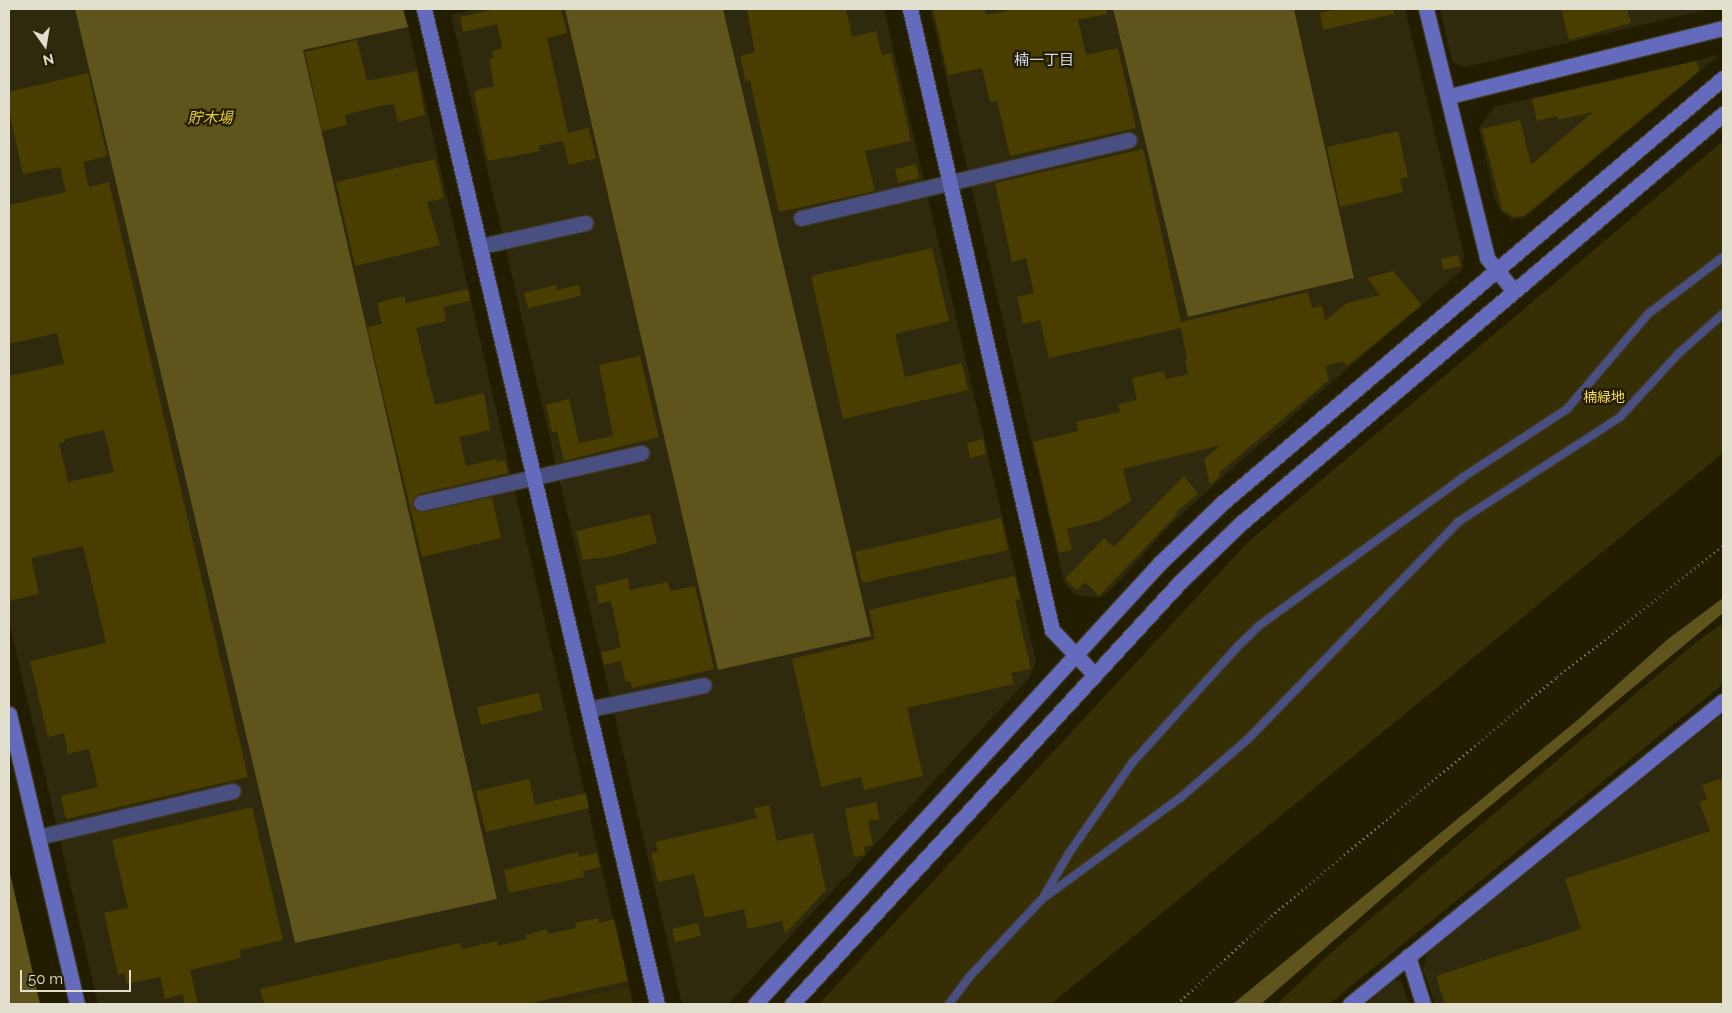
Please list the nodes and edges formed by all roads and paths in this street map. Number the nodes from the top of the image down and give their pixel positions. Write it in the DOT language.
graph roads {
  1 [pos="424,9"];
  2 [pos="910,9"];
  3 [pos="1426,9"];
  4 [pos="1723,28"];
  5 [pos="1723,78"];
  6 [pos="1450,96"];
  7 [pos="1723,114"];
  8 [pos="1129,140"];
  9 [pos="951,182"];
  10 [pos="801,218"];
  11 [pos="585,223"];
  12 [pos="481,246"];
  13 [pos="1723,257"];
  14 [pos="1495,269"];
  15 [pos="1513,290"];
  16 [pos="1723,314"];
  17 [pos="641,453"];
  18 [pos="535,477"];
  19 [pos="421,503"];
  20 [pos="1723,546"];
  21 [pos="1076,655"];
  22 [pos="1095,676"];
  23 [pos="704,685"];
  24 [pos="1723,701"];
  25 [pos="589,709"];
  26 [pos="9,714"];
  27 [pos="233,791"];
  28 [pos="38,837"];
  29 [pos="1041,900"];
  30 [pos="1408,956"];
  31 [pos="77,1004"];
  32 [pos="657,1004"];
  33 [pos="755,1004"];
  34 [pos="792,1004"];
  35 [pos="949,1004"];
  36 [pos="1177,1004"];
  37 [pos="1350,1004"];
  38 [pos="1424,1004"];
  1 -- 12 [label="street"];
  2 -- 9 [label="street"];
  3 -- 6 [label="street"];
  4 -- 6 [label="street"];
  5 -- 14 [label="street"];
  6 -- 14 [label="street"];
  7 -- 15 [label="street"];
  8 -- 9 [label="street"];
  9 -- 10 [label="street"];
  9 -- 21 [label="street"];
  11 -- 12 [label="street"];
  12 -- 18 [label="street"];
  13 -- 29 [label="lane"];
  14 -- 15 [label="street"];
  14 -- 21 [label="street"];
  15 -- 22 [label="street"];
  16 -- 29 [label="lane"];
  17 -- 18 [label="street"];
  18 -- 19 [label="street"];
  18 -- 25 [label="street"];
  20 -- 36 [label="path"];
  21 -- 22 [label="street"];
  21 -- 33 [label="street"];
  22 -- 34 [label="street"];
  23 -- 25 [label="street"];
  24 -- 30 [label="street"];
  25 -- 32 [label="street"];
  26 -- 28 [label="street"];
  27 -- 28 [label="street"];
  28 -- 31 [label="street"];
  29 -- 35 [label="lane"];
  30 -- 37 [label="street"];
  30 -- 38 [label="street"];
}
